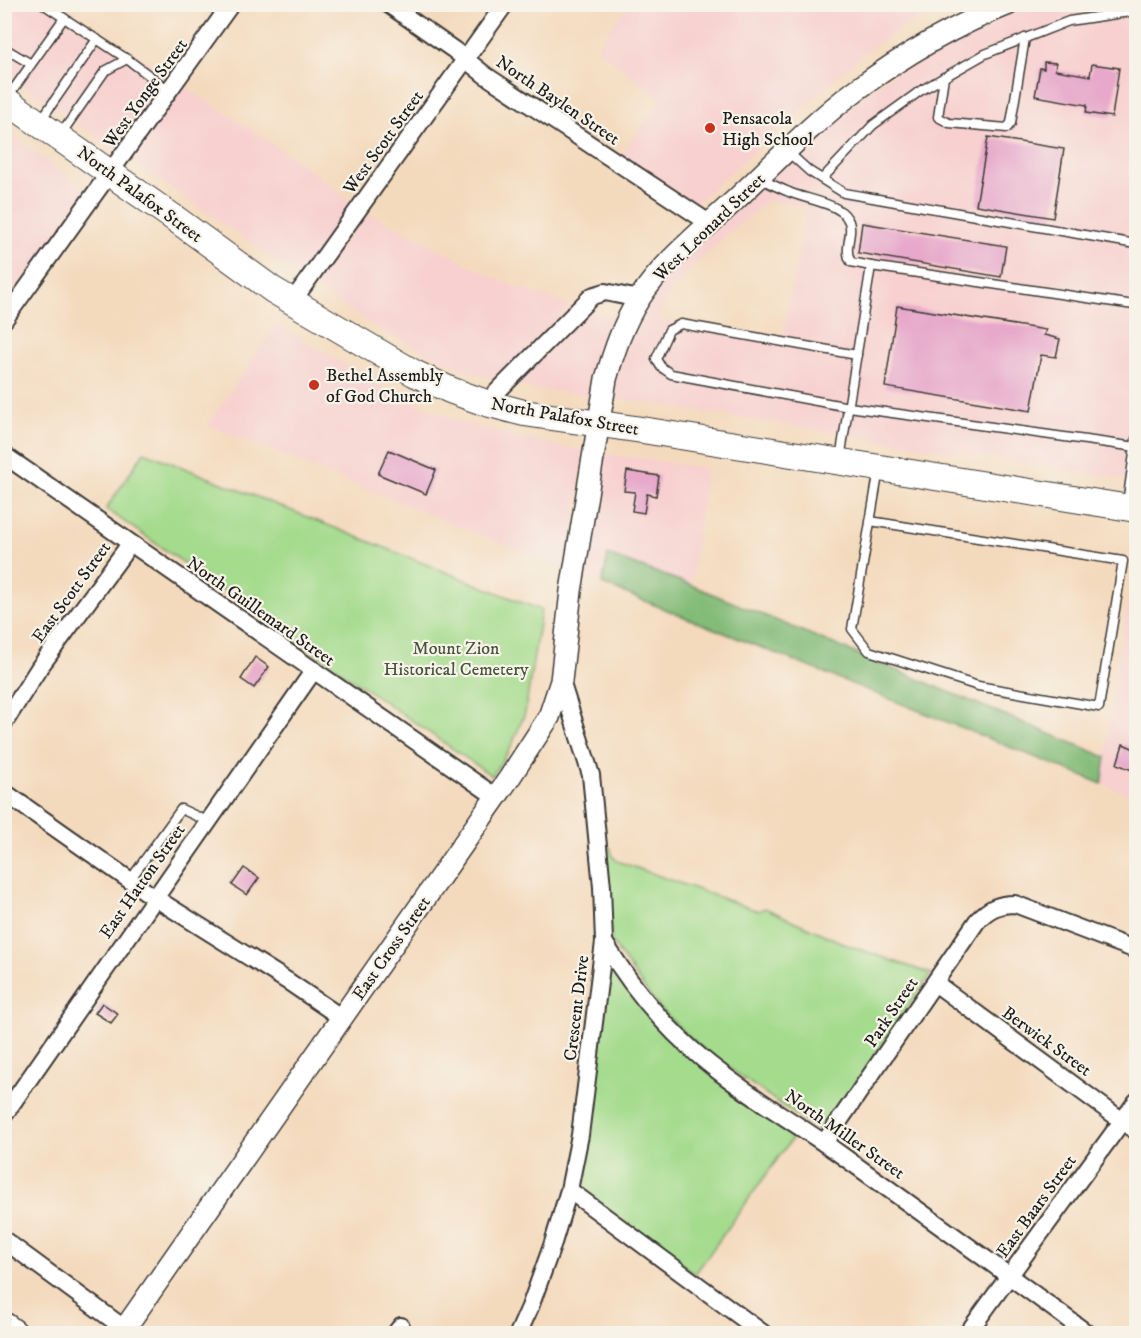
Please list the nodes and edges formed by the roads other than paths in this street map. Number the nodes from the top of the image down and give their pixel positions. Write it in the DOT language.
graph roads {
  1 [pos="43,4"];
  2 [pos="231,4"];
  3 [pos="388,4"];
  4 [pos="505,4"];
  5 [pos="1009,4"];
  6 [pos="1137,11"];
  7 [pos="64,18"];
  8 [pos="1025,38"];
  9 [pos="97,39"];
  10 [pos="4,48"];
  11 [pos="126,59"];
  12 [pos="466,60"];
  13 [pos="31,64"];
  14 [pos="944,77"];
  15 [pos="171,91"];
  16 [pos="5,99"];
  17 [pos="49,129"];
  18 [pos="787,151"];
  19 [pos="111,173"];
  20 [pos="759,178"];
  21 [pos="822,179"];
  22 [pos="709,223"];
  23 [pos="1137,244"];
  24 [pos="871,266"];
  25 [pos="1137,294"];
  26 [pos="639,299"];
  27 [pos="292,302"];
  28 [pos="1135,307"];
  29 [pos="4,320"];
  30 [pos="858,355"];
  31 [pos="486,403"];
  32 [pos="849,407"];
  33 [pos="598,425"];
  34 [pos="1136,444"];
  35 [pos="4,455"];
  36 [pos="839,463"];
  37 [pos="879,469"];
  38 [pos="1132,508"];
  39 [pos="870,521"];
  40 [pos="581,530"];
  41 [pos="130,544"];
  42 [pos="314,670"];
  43 [pos="561,681"];
  44 [pos="4,723"];
  45 [pos="4,792"];
  46 [pos="496,797"];
  47 [pos="207,821"];
  48 [pos="130,880"];
  49 [pos="155,898"];
  50 [pos="604,942"];
  51 [pos="1137,950"];
  52 [pos="934,983"];
  53 [pos="342,1018"];
  54 [pos="1137,1102"];
  55 [pos="4,1115"];
  56 [pos="1123,1120"];
  57 [pos="1137,1131"];
  58 [pos="824,1143"];
  59 [pos="569,1190"];
  60 [pos="4,1240"];
  61 [pos="1009,1275"];
  62 [pos="4,1328"];
  63 [pos="126,1332"];
  64 [pos="12,1334"];
  65 [pos="518,1334"];
  66 [pos="764,1334"];
  67 [pos="967,1334"];
  68 [pos="1088,1334"];
  1 -- 7 [label="lane"];
  2 -- 15 [label="street, West Yonge Street"];
  3 -- 12 [label="street, North Baylen Street"];
  4 -- 12 [label="street, West Scott Street"];
  5 -- 18 [label="street, West Leonard Street"];
  6 -- 8 [label="lane"];
  7 -- 9 [label="lane"];
  7 -- 13 [label="lane"];
  8 -- 14 [label="lane"];
  8 -- 14 [label="lane"];
  9 -- 11 [label="lane"];
  9 -- 17 [label="lane"];
  10 -- 13 [label="lane"];
  11 -- 15 [label="lane"];
  11 -- 17 [label="lane"];
  12 -- 22 [label="street, North Baylen Street"];
  12 -- 27 [label="street, West Scott Street"];
  13 -- 16 [label="lane"];
  14 -- 21 [label="lane"];
  15 -- 19 [label="street, West Yonge Street"];
  16 -- 17 [label="main road, North Palafox Street"];
  17 -- 19 [label="main road, North Palafox Street"];
  18 -- 20 [label="street, West Leonard Street"];
  18 -- 21 [label="lane"];
  19 -- 27 [label="main road, North Palafox Street"];
  19 -- 29 [label="street, West Yonge Street"];
  20 -- 22 [label="street, West Leonard Street"];
  20 -- 24 [label="lane"];
  21 -- 23 [label="lane"];
  22 -- 26 [label="street, West Leonard Street"];
  24 -- 28 [label="lane"];
  24 -- 30 [label="lane"];
  25 -- 28 [label="lane"];
  26 -- 31 [label="street"];
  26 -- 33 [label="street, West Leonard Street"];
  27 -- 31 [label="main road, North Palafox Street"];
  30 -- 32 [label="lane"];
  30 -- 32 [label="lane"];
  31 -- 33 [label="main road, North Palafox Street"];
  32 -- 34 [label="lane"];
  32 -- 36 [label="lane"];
  33 -- 36 [label="main road, North Palafox Street"];
  33 -- 40 [label="street, West Leonard Street"];
  34 -- 38 [label="lane"];
  35 -- 41 [label="street, North Guillemard Street"];
  36 -- 37 [label="main road, North Palafox Street"];
  37 -- 38 [label="main road, North Palafox Street"];
  37 -- 39 [label="lane"];
  39 -- 39 [label="lane"];
  40 -- 43 [label="street, East Cross Street"];
  41 -- 42 [label="street, North Guillemard Street"];
  41 -- 44 [label="street, East Scott Street"];
  42 -- 46 [label="street, North Guillemard Street"];
  42 -- 47 [label="street, East Hatton Street"];
  43 -- 46 [label="street, East Cross Street"];
  43 -- 50 [label="street, Crescent Drive"];
  45 -- 48 [label="street"];
  46 -- 53 [label="street, East Cross Street"];
  47 -- 48 [label="lane"];
  47 -- 49 [label="street, East Hatton Street"];
  48 -- 49 [label="street"];
  49 -- 53 [label="street"];
  49 -- 55 [label="street, East Hatton Street"];
  50 -- 58 [label="street, North Miller Street"];
  50 -- 59 [label="street, Crescent Drive"];
  51 -- 52 [label="street, Park Street"];
  52 -- 56 [label="street, Berwick Street"];
  52 -- 58 [label="street, Park Street"];
  53 -- 63 [label="street, East Cross Street"];
  54 -- 56 [label="street, East Baars Street"];
  56 -- 57 [label="street, Berwick Street"];
  56 -- 61 [label="street, East Baars Street"];
  58 -- 61 [label="street, North Miller Street"];
  59 -- 65 [label="street, Crescent Drive"];
  59 -- 66 [label="street"];
  60 -- 63 [label="street"];
  61 -- 67 [label="street, East Baars Street"];
  61 -- 68 [label="street, North Miller Street"];
  62 -- 64 [label="highway"];
}
